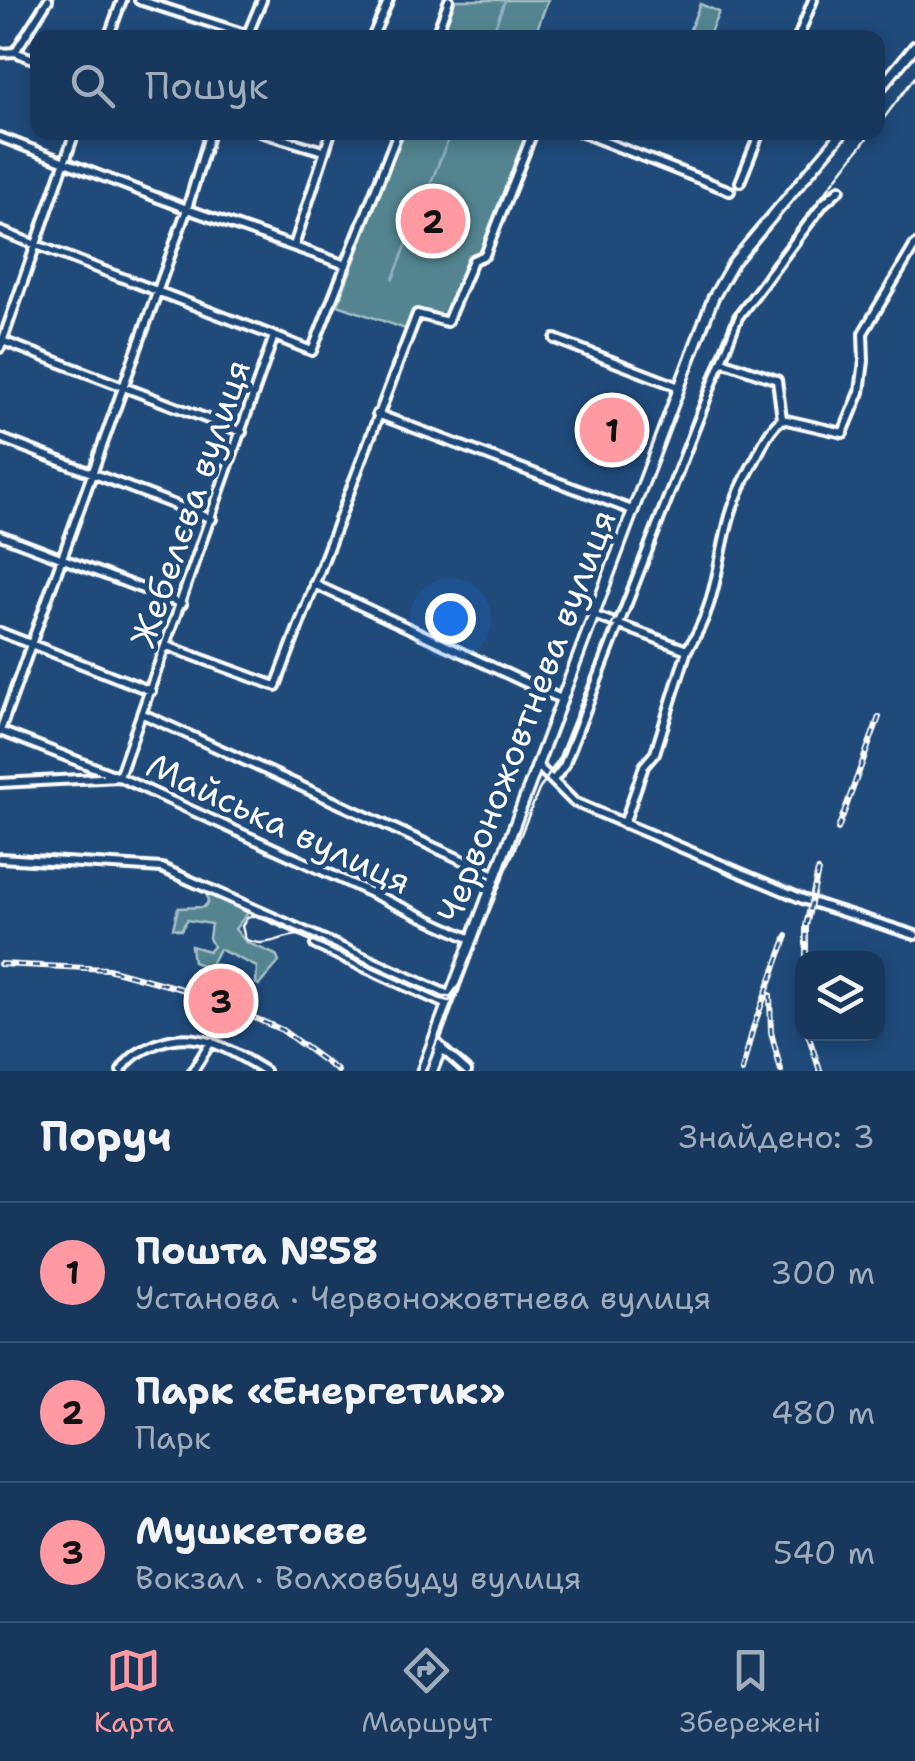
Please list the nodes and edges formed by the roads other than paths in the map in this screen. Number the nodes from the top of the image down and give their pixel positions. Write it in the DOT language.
graph roads {
  1 [pos="48,0"];
  2 [pos="122,0"];
  3 [pos="139,0"];
  4 [pos="262,0"];
  5 [pos="389,0"];
  6 [pos="449,0"];
  7 [pos="814,0"];
  8 [pos="111,30"];
  9 [pos="229,30"];
  10 [pos="250,30"];
  11 [pos="376,30"];
  12 [pos="438,30"];
  13 [pos="801,30"];
  14 [pos="915,46"];
  15 [pos="15,52"];
  16 [pos="0,53"];
  17 [pos="30,58"];
  18 [pos="885,83"];
  19 [pos="0,137"];
  20 [pos="72,140"];
  21 [pos="208,140"];
  22 [pos="285,140"];
  23 [pos="327,140"];
  24 [pos="395,140"];
  25 [pos="530,140"];
  26 [pos="600,140"];
  27 [pos="757,140"];
  28 [pos="836,140"];
  29 [pos="322,152"];
  30 [pos="65,163"];
  31 [pos="740,182"];
  32 [pos="840,189"];
  33 [pos="730,191"];
  34 [pos="187,209"];
  35 [pos="0,232"];
  36 [pos="36,245"];
  37 [pos="915,245"];
  38 [pos="294,246"];
  39 [pos="346,265"];
  40 [pos="158,292"];
  41 [pos="274,336"];
  42 [pos="555,340"];
  43 [pos="1,343"];
  44 [pos="722,361"];
  45 [pos="123,386"];
  46 [pos="679,387"];
  47 [pos="377,414"];
  48 [pos="782,420"];
  49 [pos="242,432"];
  50 [pos="0,438"];
  51 [pos="93,473"];
  52 [pos="632,510"];
  53 [pos="212,519"];
  54 [pos="0,535"];
  55 [pos="63,560"];
  56 [pos="314,584"];
  57 [pos="182,604"];
  58 [pos="593,614"];
  59 [pos="618,623"];
  60 [pos="0,632"];
  61 [pos="32,644"];
  62 [pos="167,646"];
  63 [pos="686,650"];
  64 [pos="151,690"];
  65 [pos="561,699"];
  66 [pos="143,714"];
  67 [pos="0,731"];
  68 [pos="536,764"];
  69 [pos="119,777"];
  70 [pos="554,780"];
  71 [pos="0,783"];
  72 [pos="624,824"];
  73 [pos="0,858"];
  74 [pos="495,875"];
  75 [pos="915,935"];
  76 [pos="472,939"];
  77 [pos="314,945"];
  78 [pos="449,1000"];
  79 [pos="211,1042"];
  80 [pos="437,1045"];
  81 [pos="121,1071"];
  82 [pos="193,1071"];
  83 [pos="265,1071"];
  84 [pos="422,1071"];
  85 [pos="432,1071"];
  86 [pos="467,1071"];
  1 -- 15 [label="street"];
  2 -- 8 [label="street"];
  3 -- 9 [label="street"];
  4 -- 10 [label="street"];
  5 -- 11 [label="street"];
  6 -- 12 [label="street"];
  7 -- 13 [label="street"];
  14 -- 18 [label="main road"];
  15 -- 16 [label="street"];
  15 -- 17 [label="street"];
  19 -- 30 [label="street"];
  20 -- 30 [label="street"];
  21 -- 34 [label="street"];
  22 -- 29 [label="street"];
  23 -- 29 [label="street"];
  24 -- 39 [label="street, Жебелєва вулиця"];
  25 -- 47 [label="street"];
  26 -- 33 [label="street"];
  27 -- 31 [label="street"];
  28 -- 46 [label="main road, Червоножовтнева вулиця"];
  29 -- 38 [label="street"];
  30 -- 34 [label="street"];
  30 -- 36 [label="street"];
  32 -- 44 [label="street"];
  34 -- 38 [label="street"];
  34 -- 40 [label="street"];
  35 -- 36 [label="street"];
  36 -- 40 [label="street"];
  36 -- 43 [label="street"];
  37 -- 48 [label="street"];
  38 -- 39 [label="street"];
  39 -- 41 [label="street, Жебелєва вулиця"];
  40 -- 41 [label="street"];
  40 -- 45 [label="street"];
  41 -- 49 [label="street, Жебелєва вулиця"];
  42 -- 46 [label="street"];
  43 -- 45 [label="street"];
  44 -- 48 [label="street"];
  44 -- 59 [label="street"];
  45 -- 49 [label="street"];
  45 -- 51 [label="street"];
  46 -- 52 [label="main road, Червоножовтнева вулиця"];
  47 -- 52 [label="street"];
  47 -- 56 [label="street"];
  48 -- 63 [label="street"];
  49 -- 53 [label="street, Жебелєва вулиця"];
  50 -- 51 [label="street"];
  51 -- 53 [label="street"];
  51 -- 55 [label="street"];
  52 -- 58 [label="main road, Червоножовтнева вулиця"];
  53 -- 57 [label="street, Жебелєва вулиця"];
  54 -- 55 [label="street"];
  55 -- 57 [label="street"];
  55 -- 61 [label="street"];
  56 -- 62 [label="street"];
  56 -- 65 [label="street"];
  57 -- 62 [label="street, Жебелєва вулиця"];
  58 -- 59 [label="street"];
  58 -- 65 [label="main road, Червоножовтнева вулиця"];
  59 -- 63 [label="street"];
  59 -- 70 [label="street"];
  60 -- 61 [label="street"];
  61 -- 64 [label="street"];
  61 -- 67 [label="street"];
  62 -- 64 [label="street, Жебелєва вулиця"];
  63 -- 72 [label="street"];
  64 -- 66 [label="street, Жебелєва вулиця"];
  65 -- 68 [label="main road, Червоножовтнева вулиця"];
  66 -- 69 [label="street, Жебелєва вулиця"];
  66 -- 74 [label="street"];
  67 -- 69 [label="street"];
  68 -- 70 [label="street"];
  68 -- 74 [label="main road, Червоножовтнева вулиця"];
  69 -- 71 [label="street, Майська вулиця"];
  69 -- 76 [label="street, Майська вулиця"];
  70 -- 72 [label="street"];
  72 -- 75 [label="street"];
  73 -- 78 [label="street"];
  74 -- 76 [label="main road, Червоножовтнева вулиця"];
  76 -- 78 [label="main road, Червоножовтнева вулиця"];
  77 -- 78 [label="street"];
  78 -- 80 [label="main road, Червоножовтнева вулиця"];
  79 -- 81 [label="street"];
  79 -- 82 [label="street"];
  79 -- 83 [label="street"];
  80 -- 84 [label="main road, Червоножовтнева вулиця"];
  80 -- 85 [label="main road, Червоножовтнева вулиця"];
  80 -- 86 [label="street"];
}
